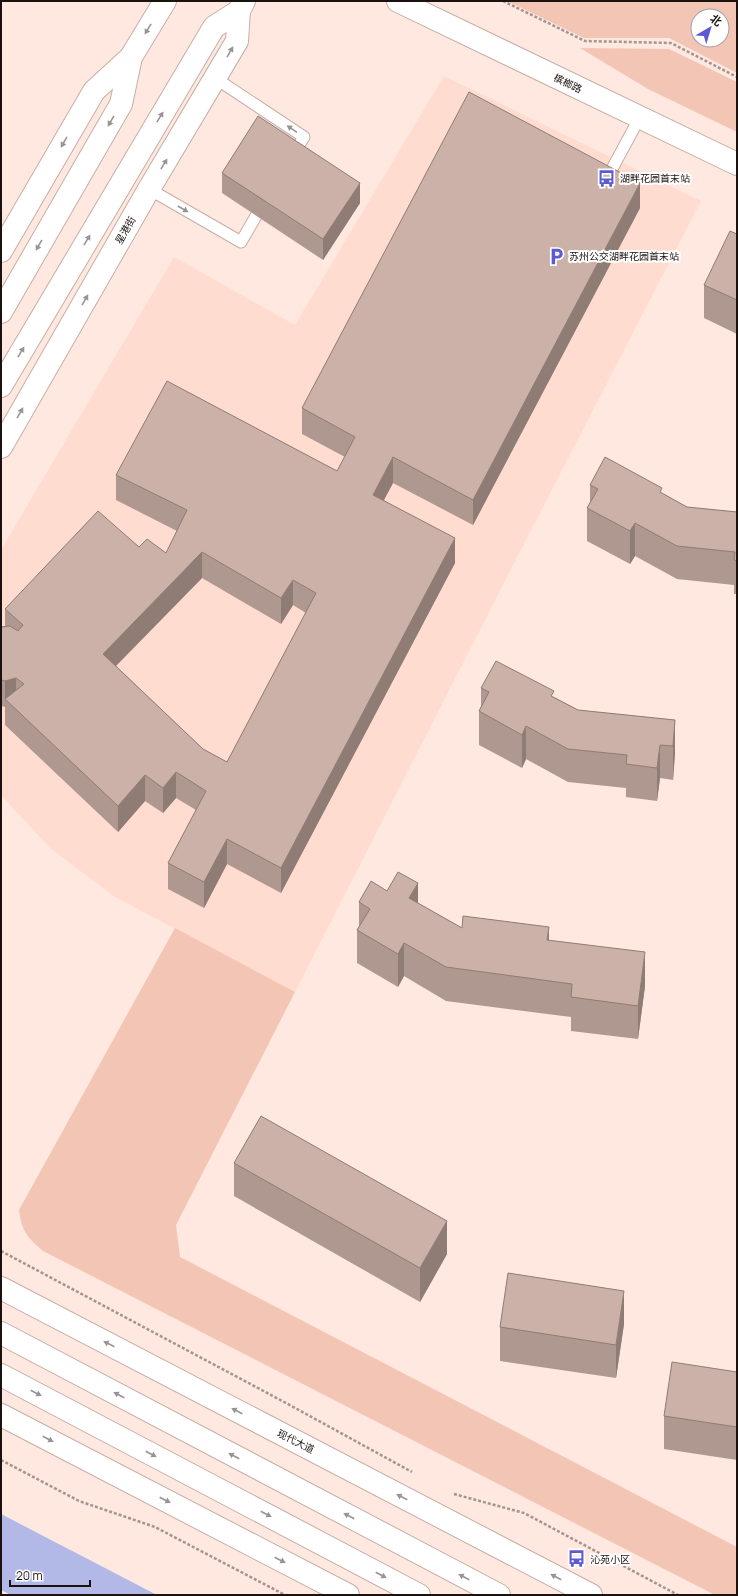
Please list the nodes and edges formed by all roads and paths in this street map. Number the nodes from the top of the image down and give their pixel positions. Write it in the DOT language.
graph roads {
  1 [pos="165,1"];
  2 [pos="398,1"];
  3 [pos="503,1"];
  4 [pos="241,6"];
  5 [pos="131,58"];
  6 [pos="737,77"];
  7 [pos="215,78"];
  8 [pos="640,117"];
  9 [pos="291,158"];
  10 [pos="737,164"];
  11 [pos="602,188"];
  12 [pos="149,190"];
  13 [pos="256,216"];
  14 [pos="1,251"];
  15 [pos="1,312"];
  16 [pos="1,386"];
  17 [pos="1,447"];
  18 [pos="1,1251"];
  19 [pos="1,1288"];
  20 [pos="1,1333"];
  21 [pos="1,1375"];
  22 [pos="1,1414"];
  23 [pos="1,1460"];
  24 [pos="417,1474"];
  25 [pos="452,1493"];
  26 [pos="285,1595"];
  27 [pos="348,1595"];
  28 [pos="419,1595"];
  29 [pos="499,1595"];
  30 [pos="590,1595"];
  31 [pos="678,1595"];
  1 -- 5 [label="main road, one-way"];
  2 -- 8 [label="main road, 槟榔路"];
  3 -- 6 [label="path"];
  7 -- 4 [label="main road, 星港街, one-way"];
  16 -- 4 [label="main road, 星港街, one-way"];
  5 -- 14 [label="main road, one-way"];
  5 -- 15 [label="main road, one-way"];
  9 -- 7 [label="lane, one-way"];
  12 -- 7 [label="main road, 星港街, one-way"];
  8 -- 10 [label="main road, 槟榔路"];
  8 -- 11 [label="lane"];
  12 -- 13 [label="lane, one-way"];
  17 -- 12 [label="main road, 星港街, one-way"];
  18 -- 24 [label="path"];
  30 -- 19 [label="main road, 现代大道, one-way"];
  29 -- 20 [label="main road, one-way"];
  21 -- 28 [label="main road, one-way"];
  22 -- 27 [label="main road, one-way"];
  23 -- 26 [label="path"];
  25 -- 31 [label="path"];
}
